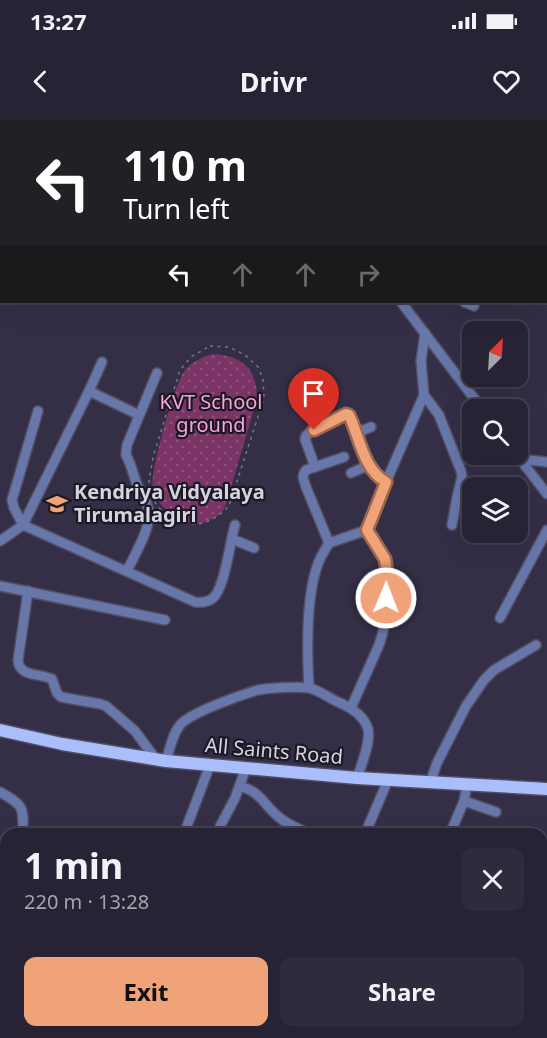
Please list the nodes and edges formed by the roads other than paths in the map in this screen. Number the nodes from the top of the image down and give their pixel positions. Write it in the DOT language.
graph roads {
  1 [pos="402,303"];
  2 [pos="425,333"];
  3 [pos="102,362"];
  4 [pos="157,372"];
  5 [pos="89,391"];
  6 [pos="424,395"];
  7 [pos="475,399"];
  8 [pos="38,411"];
  9 [pos="140,415"];
  10 [pos="371,427"];
  11 [pos="356,433"];
  12 [pos="344,457"];
  13 [pos="528,460"];
  14 [pos="547,462"];
  15 [pos="369,465"];
  16 [pos="525,465"];
  17 [pos="315,467"];
  18 [pos="351,473"];
  19 [pos="386,482"];
  20 [pos="547,494"];
  21 [pos="23,525"];
  22 [pos="235,525"];
  23 [pos="452,525"];
  24 [pos="367,530"];
  25 [pos="547,530"];
  26 [pos="232,539"];
  27 [pos="0,542"];
  28 [pos="329,543"];
  29 [pos="254,548"];
  30 [pos="127,571"];
  31 [pos="0,586"];
  32 [pos="28,591"];
  33 [pos="500,618"];
  34 [pos="165,620"];
  35 [pos="536,645"];
  36 [pos="309,688"];
  37 [pos="351,708"];
  38 [pos="0,729"];
  39 [pos="160,760"];
  40 [pos="210,765"];
  41 [pos="246,768"];
  42 [pos="357,778"];
  43 [pos="388,780"];
  44 [pos="430,783"];
  45 [pos="467,785"];
  46 [pos="240,786"];
  47 [pos="547,789"];
  48 [pos="0,792"];
  49 [pos="464,801"];
  50 [pos="496,812"];
  51 [pos="23,828"];
  52 [pos="186,828"];
  53 [pos="219,828"];
  54 [pos="298,828"];
  55 [pos="368,828"];
  56 [pos="453,828"];
  1 -- 2 [label="street"];
  2 -- 6 [label="street"];
  2 -- 7 [label="street"];
  3 -- 5 [label="street"];
  4 -- 9 [label="street"];
  5 -- 9 [label="street"];
  5 -- 21 [label="street"];
  6 -- 19 [label="street"];
  6 -- 23 [label="street"];
  8 -- 21 [label="street"];
  9 -- 30 [label="street"];
  10 -- 11 [label="street"];
  11 -- 15 [label="street"];
  11 -- 17 [label="street"];
  12 -- 17 [label="street"];
  13 -- 14 [label="street"];
  15 -- 18 [label="street"];
  15 -- 19 [label="street"];
  16 -- 20 [label="street"];
  17 -- 28 [label="street"];
  19 -- 24 [label="street"];
  21 -- 27 [label="street"];
  21 -- 30 [label="street"];
  22 -- 26 [label="street"];
  24 -- 28 [label="street"];
  24 -- 37 [label="street"];
  25 -- 33 [label="street"];
  26 -- 29 [label="street"];
  26 -- 30 [label="street"];
  28 -- 36 [label="street"];
  31 -- 32 [label="street"];
  32 -- 34 [label="street"];
  32 -- 39 [label="street"];
  35 -- 44 [label="street"];
  36 -- 37 [label="street"];
  36 -- 39 [label="street"];
  37 -- 42 [label="street"];
  38 -- 39 [label="main road, All Saints Road"];
  39 -- 40 [label="main road, All Saints Road"];
  40 -- 41 [label="main road, All Saints Road"];
  40 -- 52 [label="street"];
  41 -- 42 [label="main road, All Saints Road"];
  41 -- 46 [label="street"];
  42 -- 43 [label="main road, All Saints Road"];
  43 -- 44 [label="main road, All Saints Road"];
  43 -- 55 [label="street"];
  44 -- 45 [label="main road, All Saints Road"];
  45 -- 47 [label="main road, All Saints Road"];
  45 -- 49 [label="street"];
  46 -- 53 [label="street"];
  46 -- 54 [label="street"];
  48 -- 51 [label="street"];
  49 -- 50 [label="street"];
  49 -- 56 [label="street"];
}
